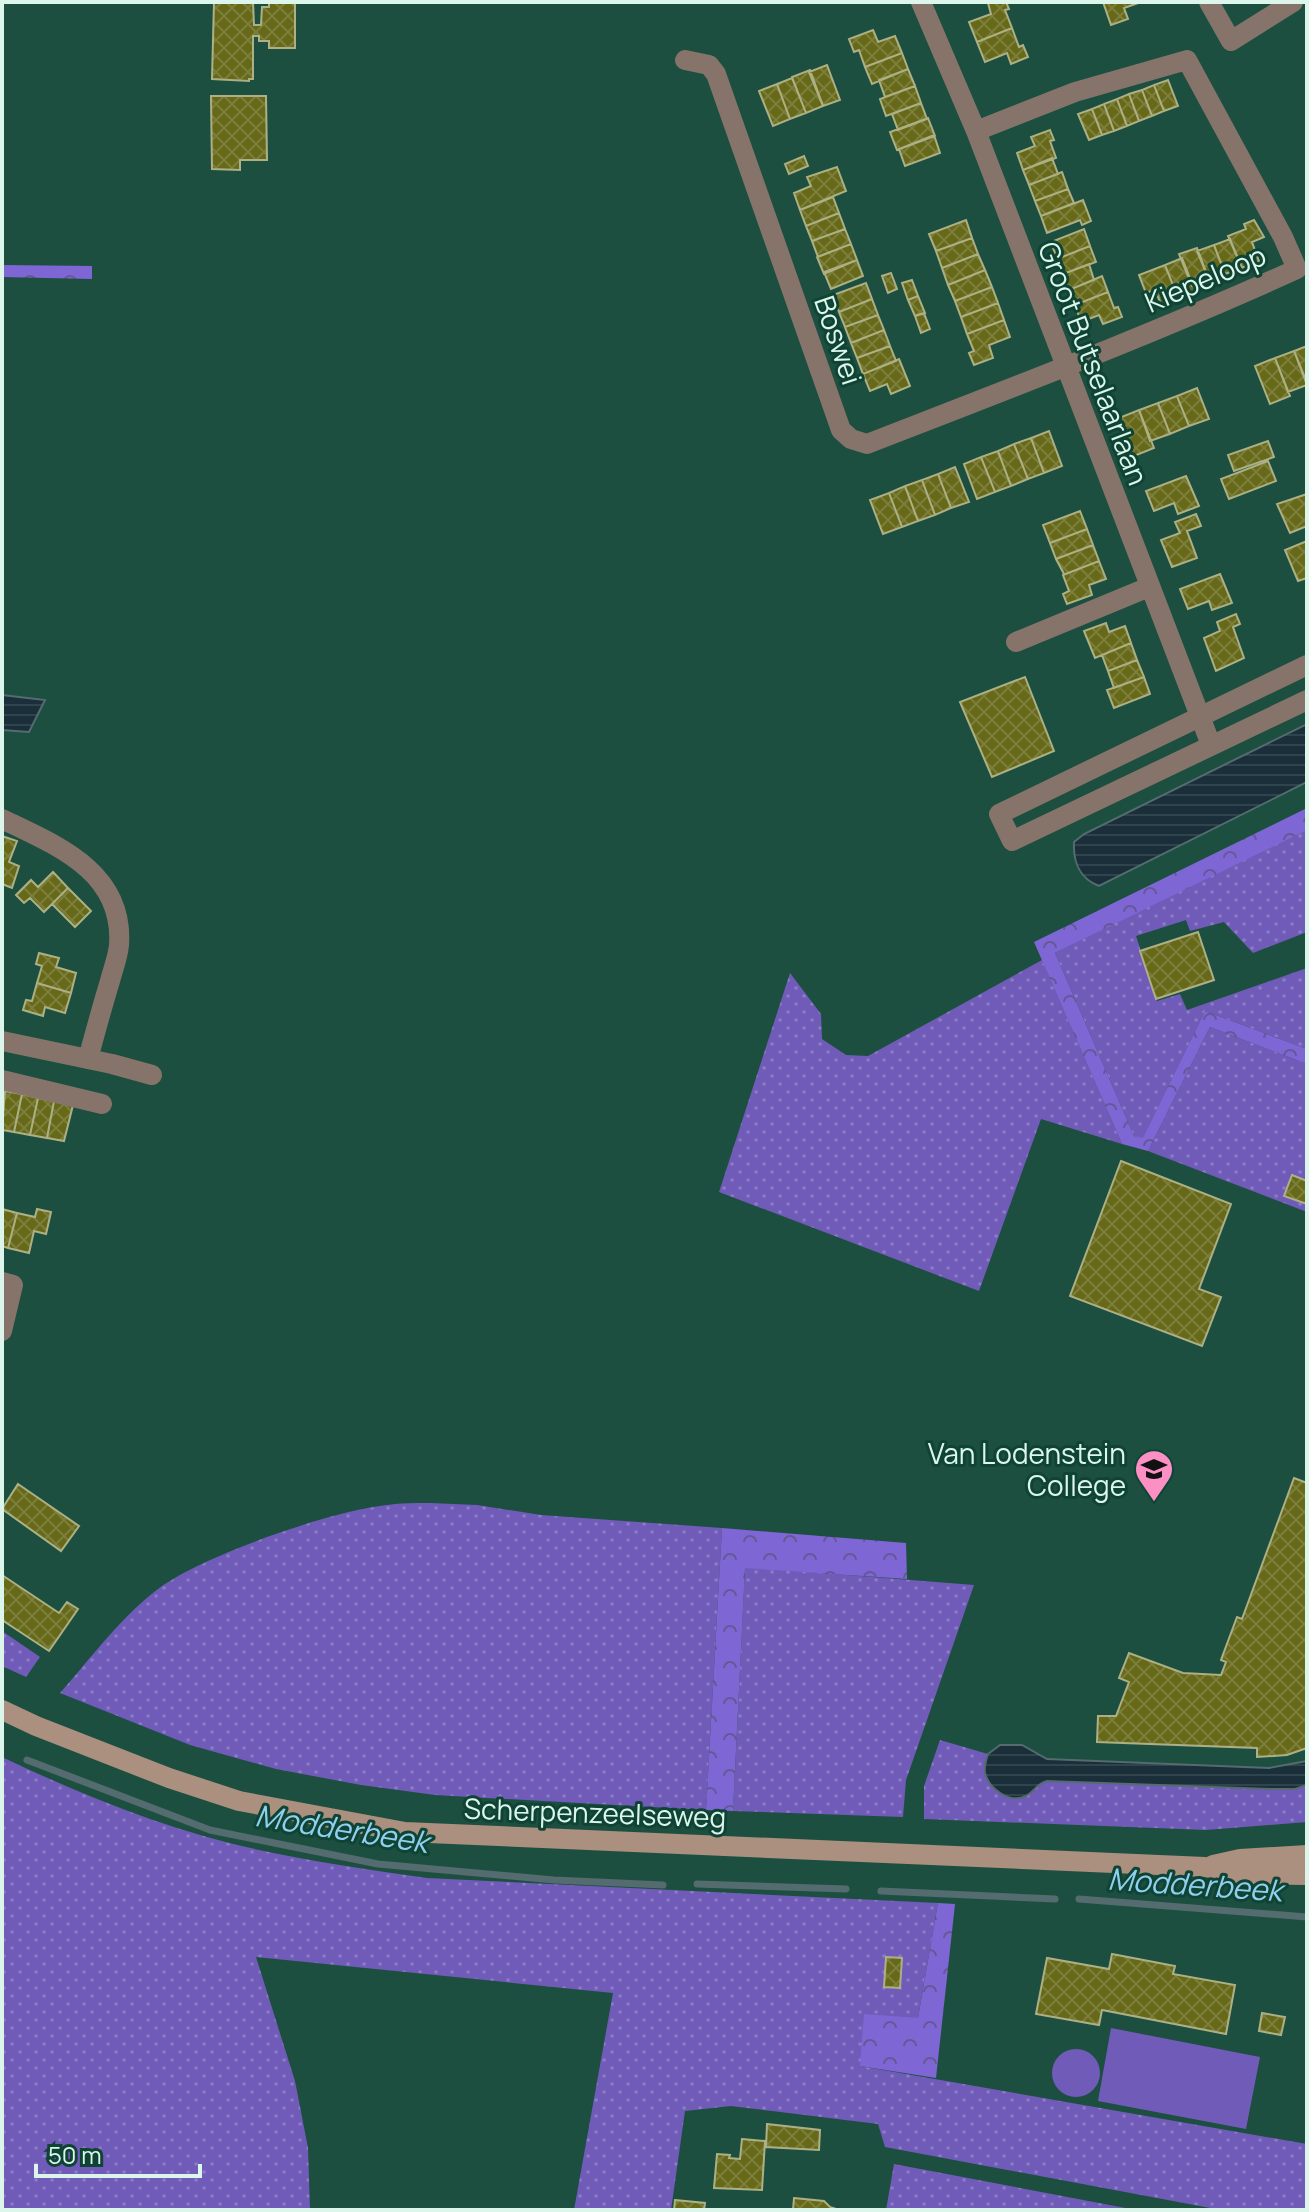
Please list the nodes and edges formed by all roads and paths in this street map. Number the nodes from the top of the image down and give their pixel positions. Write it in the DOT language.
graph roads {
  1 [pos="921,2"];
  2 [pos="1209,2"];
  3 [pos="1293,2"];
  4 [pos="685,60"];
  5 [pos="976,131"];
  6 [pos="1065,368"];
  7 [pos="1149,587"];
  8 [pos="1016,642"];
  9 [pos="1307,665"];
  10 [pos="1307,700"];
  11 [pos="1199,717"];
  12 [pos="1211,745"];
  13 [pos="2,819"];
  14 [pos="2,1041"];
  15 [pos="88,1059"];
  16 [pos="152,1075"];
  17 [pos="2,1080"];
  18 [pos="102,1104"];
  19 [pos="2,1282"];
  20 [pos="2,1331"];
  21 [pos="2,1710"];
  22 [pos="1307,1855"];
  23 [pos="1205,1867"];
  24 [pos="1307,1875"];
  1 -- 5 [label="street, Groot Butselaarlaan"];
  2 -- 3 [label="street"];
  4 -- 6 [label="street, Boswei"];
  5 -- 6 [label="street, Groot Butselaarlaan"];
  5 -- 6 [label="street, Kiepeloop"];
  6 -- 7 [label="street, Groot Butselaarlaan"];
  7 -- 8 [label="street"];
  7 -- 11 [label="street, Groot Butselaarlaan"];
  9 -- 11 [label="street"];
  10 -- 12 [label="street"];
  11 -- 12 [label="street, Groot Butselaarlaan"];
  11 -- 12 [label="street"];
  13 -- 15 [label="street"];
  14 -- 15 [label="street"];
  15 -- 16 [label="street"];
  17 -- 18 [label="street"];
  19 -- 20 [label="street"];
  21 -- 23 [label="main road, Scherpenzeelseweg"];
  22 -- 23 [label="main road, Scherpenzeelseweg"];
  23 -- 24 [label="main road, Scherpenzeelseweg"];
}
